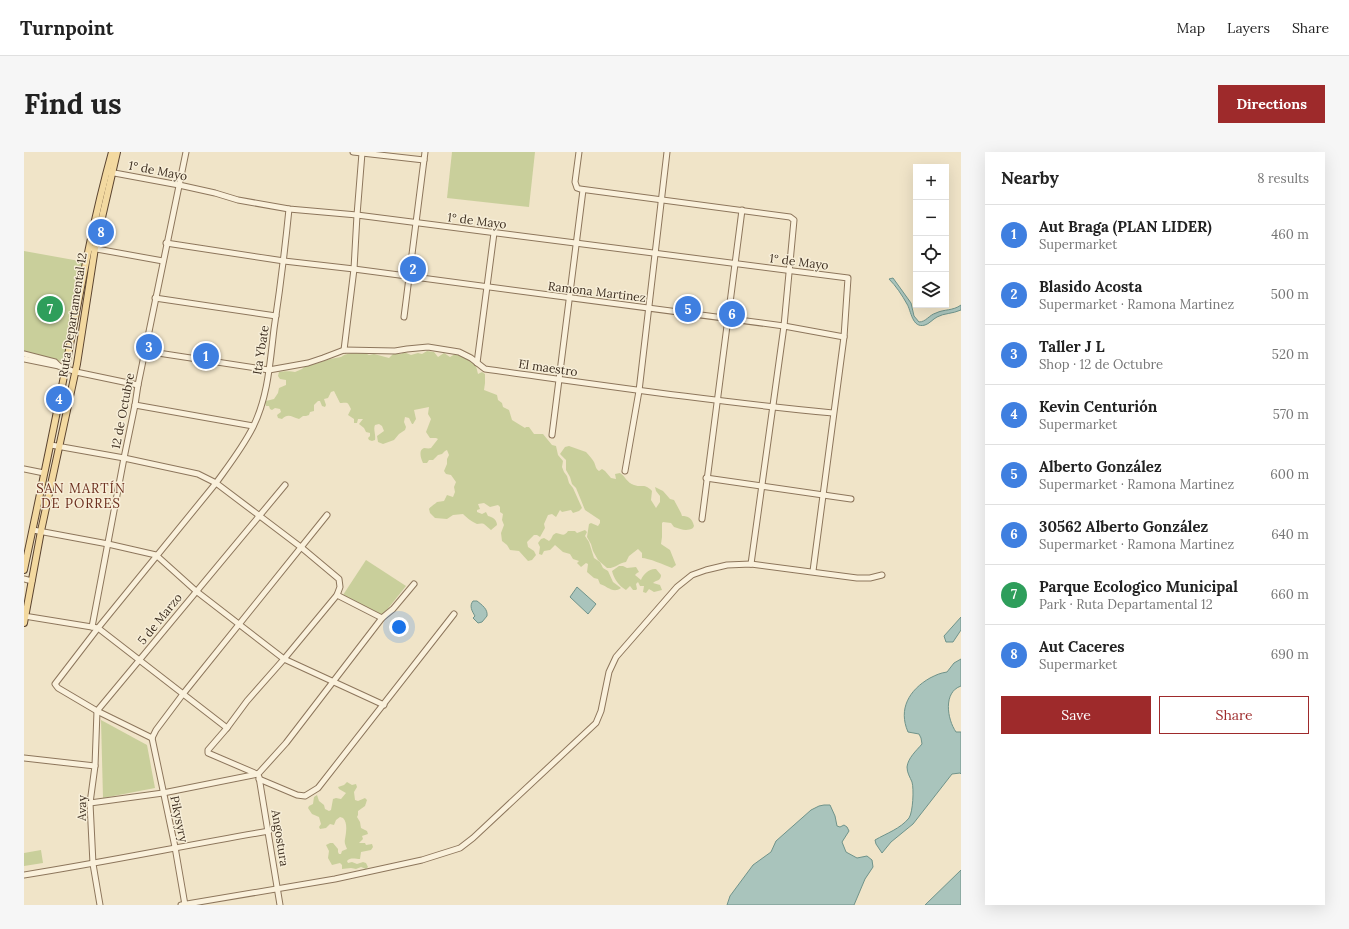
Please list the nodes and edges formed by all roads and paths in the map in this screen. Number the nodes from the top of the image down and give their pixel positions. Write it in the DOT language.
graph roads {
  1 [pos="112,152"];
  2 [pos="117,152"];
  3 [pos="186,152"];
  4 [pos="353,152"];
  5 [pos="426,152"];
  6 [pos="579,152"];
  7 [pos="667,152"];
  8 [pos="362,153"];
  9 [pos="424,160"];
  10 [pos="110,172"];
  11 [pos="179,184"];
  12 [pos="583,190"];
  13 [pos="662,200"];
  14 [pos="289,209"];
  15 [pos="742,210"];
  16 [pos="357,216"];
  17 [pos="416,223"];
  18 [pos="494,233"];
  19 [pos="166,243"];
  20 [pos="576,243"];
  21 [pos="88,247"];
  22 [pos="96,248"];
  23 [pos="655,253"];
  24 [pos="163,261"];
  25 [pos="284,261"];
  26 [pos="735,263"];
  27 [pos="354,269"];
  28 [pos="789,271"];
  29 [pos="408,277"];
  30 [pos="486,287"];
  31 [pos="155,298"];
  32 [pos="569,298"];
  33 [pos="649,309"];
  34 [pos="276,316"];
  35 [pos="404,317"];
  36 [pos="727,319"];
  37 [pos="784,326"];
  38 [pos="844,337"];
  39 [pos="344,350"];
  40 [pos="145,351"];
  41 [pos="24,354"];
  42 [pos="24,359"];
  43 [pos="477,363"];
  44 [pos="59,366"];
  45 [pos="65,369"];
  46 [pos="269,370"];
  47 [pos="76,372"];
  48 [pos="559,380"];
  49 [pos="138,385"];
  50 [pos="639,391"];
  51 [pos="717,401"];
  52 [pos="135,405"];
  53 [pos="773,407"];
  54 [pos="833,413"];
  55 [pos="253,426"];
  56 [pos="552,435"];
  57 [pos="51,445"];
  58 [pos="60,446"];
  59 [pos="124,458"];
  60 [pos="24,469"];
  61 [pos="625,471"];
  62 [pos="44,473"];
  63 [pos="706,478"];
  64 [pos="216,483"];
  65 [pos="285,485"];
  66 [pos="762,486"];
  67 [pos="823,495"];
  68 [pos="851,499"];
  69 [pos="327,515"];
  70 [pos="259,516"];
  71 [pos="702,518"];
  72 [pos="33,530"];
  73 [pos="42,531"];
  74 [pos="108,544"];
  75 [pos="302,548"];
  76 [pos="156,555"];
  77 [pos="751,564"];
  78 [pos="24,570"];
  79 [pos="813,571"];
  80 [pos="882,575"];
  81 [pos="24,579"];
  82 [pos="32,581"];
  83 [pos="414,584"];
  84 [pos="196,591"];
  85 [pos="337,595"];
  86 [pos="454,614"];
  87 [pos="24,618"];
  88 [pos="382,618"];
  89 [pos="240,625"];
  90 [pos="92,627"];
  91 [pos="98,628"];
  92 [pos="284,659"];
  93 [pos="139,660"];
  94 [pos="335,681"];
  95 [pos="183,694"];
  96 [pos="384,705"];
  97 [pos="97,711"];
  98 [pos="227,728"];
  99 [pos="152,738"];
  100 [pos="24,758"];
  101 [pos="95,766"];
  102 [pos="259,776"];
  103 [pos="163,793"];
  104 [pos="90,803"];
  105 [pos="269,831"];
  106 [pos="175,847"];
  107 [pos="93,864"];
  108 [pos="24,875"];
  109 [pos="278,888"];
  110 [pos="100,905"];
  111 [pos="184,905"];
  112 [pos="280,905"];
  1 -- 10 [label="main road, Ruta Departamental 12"];
  2 -- 10 [label="main road, Ruta Departamental 12"];
  3 -- 11 [label="street, 12 de Octubre"];
  4 -- 8 [label="street"];
  5 -- 9 [label="street"];
  6 -- 12 [label="street"];
  7 -- 13 [label="street"];
  8 -- 9 [label="street"];
  8 -- 16 [label="street"];
  9 -- 17 [label="street"];
  10 -- 11 [label="street, 1° de Mayo"];
  10 -- 21 [label="main road, Ruta Departamental 12"];
  10 -- 22 [label="main road, Ruta Departamental 12"];
  11 -- 14 [label="street, 1° de Mayo"];
  11 -- 19 [label="street, 12 de Octubre"];
  12 -- 13 [label="street"];
  12 -- 20 [label="street"];
  13 -- 15 [label="street"];
  13 -- 23 [label="street"];
  14 -- 16 [label="street, 1° de Mayo"];
  14 -- 25 [label="street, Ita Ybate"];
  15 -- 26 [label="street"];
  15 -- 28 [label="street"];
  16 -- 17 [label="street, 1° de Mayo"];
  16 -- 27 [label="street"];
  17 -- 18 [label="street, 1° de Mayo"];
  17 -- 29 [label="street"];
  18 -- 20 [label="street, 1° de Mayo"];
  18 -- 30 [label="street"];
  19 -- 24 [label="street, 12 de Octubre"];
  19 -- 25 [label="street, Ramona Martinez"];
  20 -- 23 [label="street, 1° de Mayo"];
  20 -- 32 [label="street"];
  21 -- 22 [label="street"];
  21 -- 45 [label="main road, Ruta Departamental 12"];
  22 -- 24 [label="street"];
  22 -- 47 [label="main road, Ruta Departamental 12"];
  23 -- 26 [label="street, 1° de Mayo"];
  23 -- 33 [label="street"];
  24 -- 31 [label="street, 12 de Octubre"];
  25 -- 27 [label="street, Ramona Martinez"];
  25 -- 34 [label="street, Ita Ybate"];
  26 -- 28 [label="street, 1° de Mayo"];
  26 -- 36 [label="street"];
  27 -- 29 [label="street, Ramona Martinez"];
  27 -- 39 [label="street"];
  28 -- 37 [label="street"];
  28 -- 38 [label="street, 1° de Mayo"];
  29 -- 30 [label="street, Ramona Martinez"];
  29 -- 35 [label="street"];
  30 -- 32 [label="street, Ramona Martinez"];
  30 -- 43 [label="street"];
  31 -- 34 [label="street"];
  31 -- 40 [label="street, 12 de Octubre"];
  32 -- 33 [label="street, Ramona Martinez"];
  32 -- 48 [label="street"];
  33 -- 36 [label="street, Ramona Martinez"];
  33 -- 50 [label="street"];
  34 -- 46 [label="street, Ita Ybate"];
  36 -- 37 [label="street, Ramona Martinez"];
  36 -- 51 [label="street"];
  37 -- 38 [label="street, Ramona Martinez"];
  37 -- 53 [label="street"];
  38 -- 54 [label="street"];
  39 -- 43 [label="street, El maestro"];
  39 -- 46 [label="street, El maestro"];
  40 -- 46 [label="street, El maestro"];
  40 -- 49 [label="street, 12 de Octubre"];
  41 -- 44 [label="street"];
  42 -- 44 [label="street"];
  43 -- 48 [label="street, El maestro"];
  44 -- 45 [label="street"];
  45 -- 47 [label="street"];
  45 -- 57 [label="main road, Ruta Departamental 12"];
  46 -- 55 [label="street, Ita Ybate"];
  47 -- 49 [label="street"];
  47 -- 58 [label="main road, Ruta Departamental 12"];
  48 -- 50 [label="street, El maestro"];
  48 -- 56 [label="street"];
  49 -- 52 [label="street, 12 de Octubre"];
  50 -- 51 [label="street, El maestro"];
  50 -- 61 [label="street"];
  51 -- 53 [label="street, El maestro"];
  51 -- 63 [label="street"];
  52 -- 55 [label="street"];
  52 -- 59 [label="street, 12 de Octubre"];
  53 -- 54 [label="street, El maestro"];
  53 -- 66 [label="street"];
  54 -- 67 [label="street"];
  55 -- 64 [label="street, Ita Ybate"];
  57 -- 58 [label="street"];
  57 -- 62 [label="main road, Ruta Departamental 12"];
  58 -- 59 [label="street"];
  58 -- 73 [label="main road, Ruta Departamental 12"];
  59 -- 64 [label="street"];
  59 -- 74 [label="street, 12 de Octubre"];
  60 -- 62 [label="street"];
  62 -- 72 [label="main road, Ruta Departamental 12"];
  63 -- 66 [label="street"];
  63 -- 71 [label="street"];
  64 -- 70 [label="street"];
  64 -- 76 [label="street, Ita Ybate"];
  65 -- 70 [label="street, 5 de Marzo"];
  66 -- 67 [label="street"];
  66 -- 77 [label="street"];
  67 -- 68 [label="street"];
  67 -- 79 [label="street"];
  69 -- 75 [label="street"];
  70 -- 75 [label="street"];
  70 -- 84 [label="street, 5 de Marzo"];
  72 -- 73 [label="street"];
  72 -- 78 [label="main road, Ruta Departamental 12"];
  73 -- 74 [label="street"];
  73 -- 82 [label="main road, Ruta Departamental 12"];
  74 -- 76 [label="street"];
  74 -- 90 [label="street, 12 de Octubre"];
  75 -- 85 [label="street"];
  75 -- 89 [label="street"];
  76 -- 84 [label="street"];
  76 -- 91 [label="street, Ita Ybate"];
  77 -- 79 [label="street"];
  77 -- 109 [label="street"];
  79 -- 80 [label="street"];
  81 -- 82 [label="street"];
  82 -- 87 [label="main road, Ruta Departamental 12"];
  83 -- 88 [label="street"];
  84 -- 89 [label="street"];
  84 -- 93 [label="street, 5 de Marzo"];
  85 -- 88 [label="street"];
  85 -- 92 [label="street"];
  86 -- 96 [label="street"];
  87 -- 90 [label="street"];
  88 -- 94 [label="street"];
  89 -- 92 [label="street"];
  89 -- 95 [label="street"];
  90 -- 91 [label="street"];
  91 -- 93 [label="street"];
  91 -- 97 [label="street, Ita Ybate"];
  92 -- 94 [label="street"];
  92 -- 98 [label="street"];
  93 -- 95 [label="street"];
  93 -- 97 [label="street, 5 de Marzo"];
  94 -- 96 [label="street"];
  94 -- 102 [label="street"];
  95 -- 98 [label="street"];
  95 -- 99 [label="street"];
  96 -- 102 [label="street"];
  97 -- 99 [label="street"];
  97 -- 101 [label="street, Avay"];
  98 -- 102 [label="street"];
  99 -- 103 [label="street, Pikysyry"];
  100 -- 101 [label="street"];
  101 -- 104 [label="street, Avay"];
  102 -- 103 [label="street"];
  102 -- 105 [label="street, Angostura"];
  103 -- 104 [label="street"];
  103 -- 106 [label="street, Pikysyry"];
  104 -- 107 [label="street, Avay"];
  105 -- 106 [label="street"];
  105 -- 109 [label="street, Angostura"];
  106 -- 107 [label="street"];
  106 -- 111 [label="street, Pikysyry"];
  107 -- 108 [label="street"];
  107 -- 110 [label="street, Avay"];
  109 -- 111 [label="street"];
  109 -- 112 [label="street, Angostura"];
}
